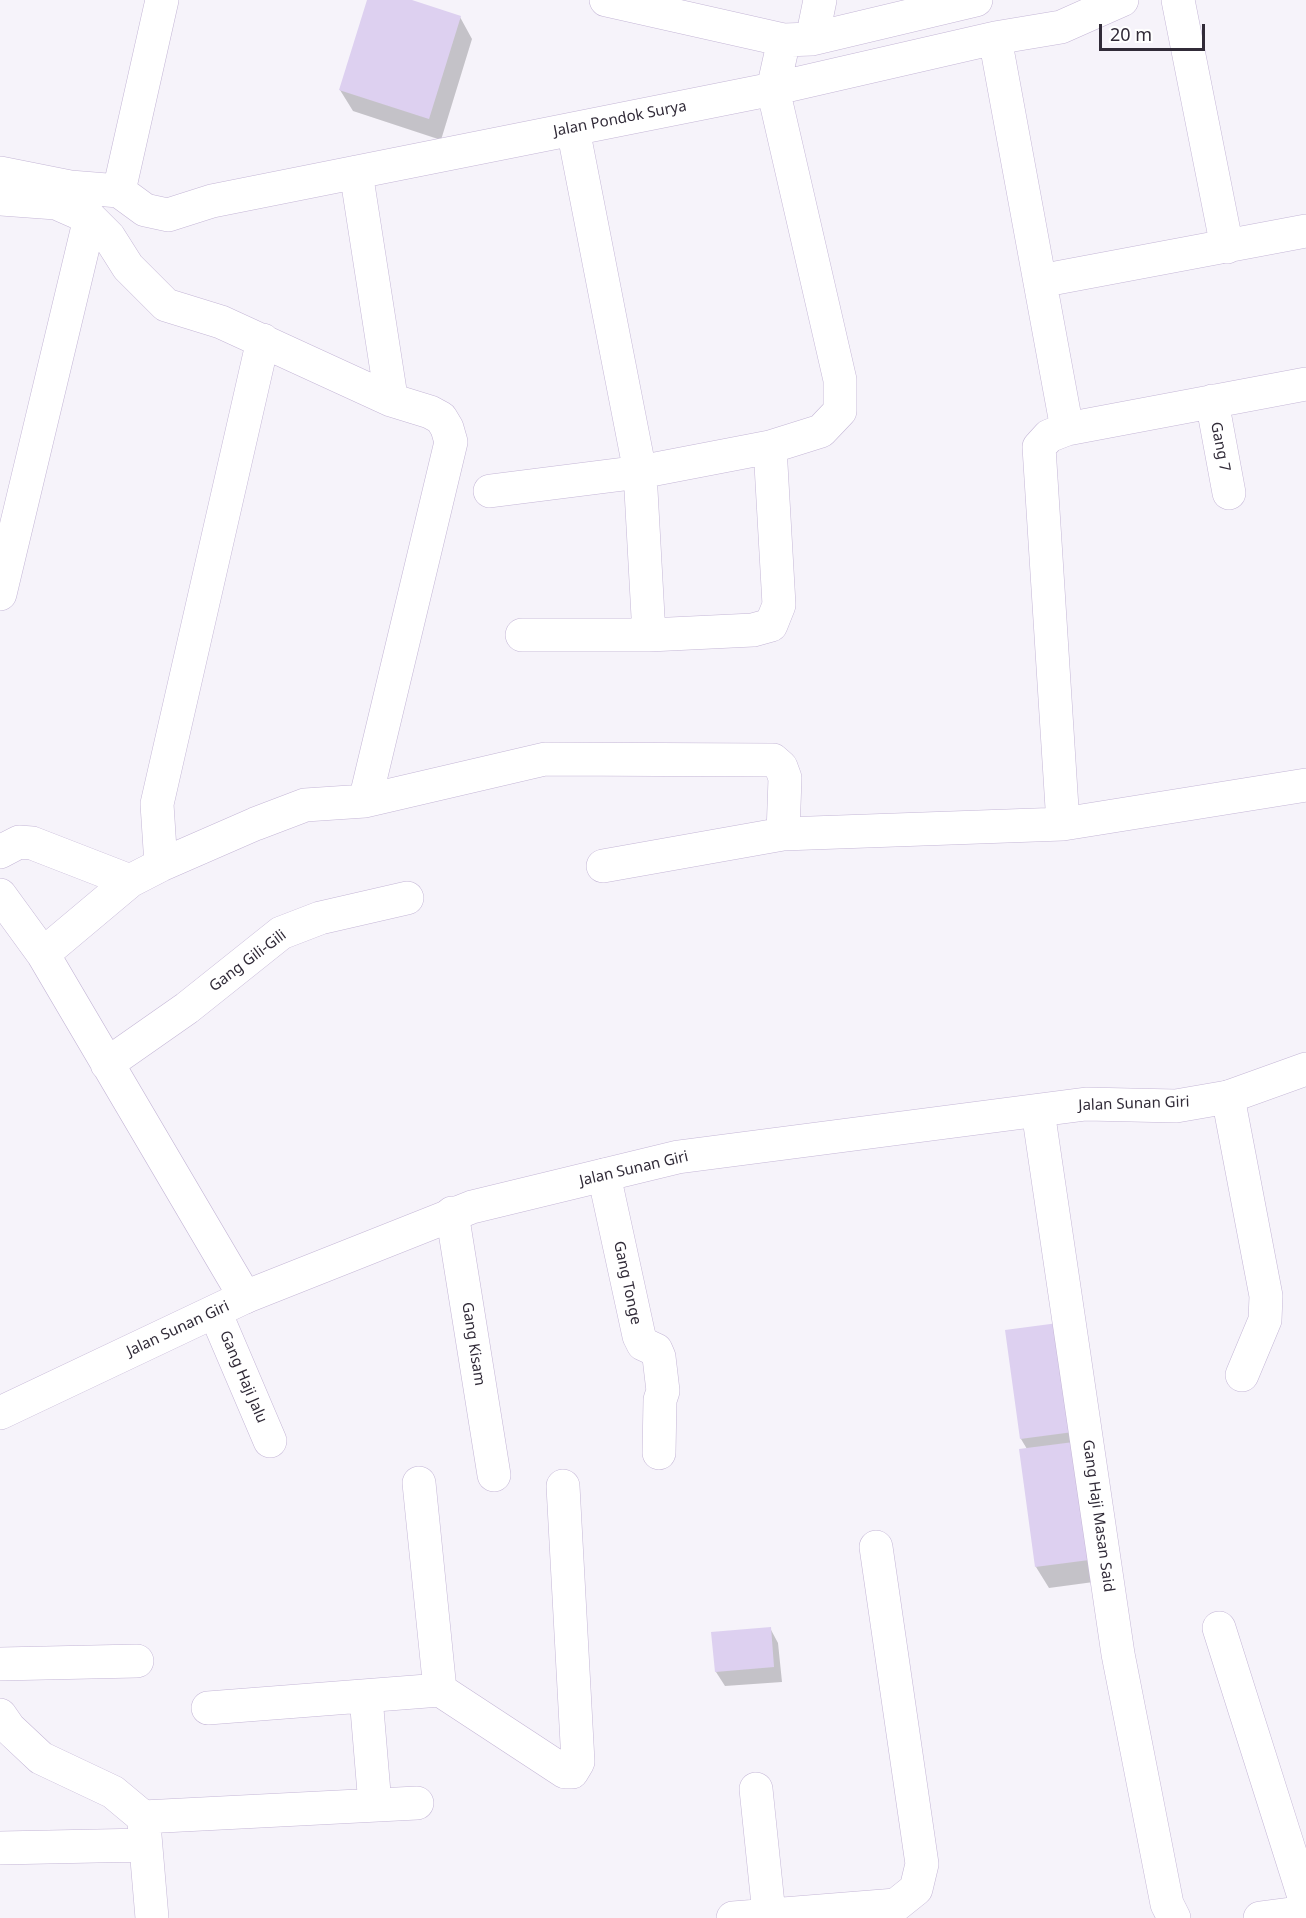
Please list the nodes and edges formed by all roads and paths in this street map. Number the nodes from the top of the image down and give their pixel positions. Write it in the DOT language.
graph roads {
  1 [pos="162,0"];
  2 [pos="606,0"];
  3 [pos="820,0"];
  4 [pos="976,0"];
  5 [pos="1122,0"];
  6 [pos="1178,0"];
  7 [pos="994,38"];
  8 [pos="798,39"];
  9 [pos="773,89"];
  10 [pos="573,129"];
  11 [pos="356,172"];
  12 [pos="0,173"];
  13 [pos="119,191"];
  14 [pos="0,199"];
  15 [pos="90,218"];
  16 [pos="1306,231"];
  17 [pos="1227,247"];
  18 [pos="1040,282"];
  19 [pos="262,340"];
  20 [pos="1306,384"];
  21 [pos="391,397"];
  22 [pos="1212,401"];
  23 [pos="1067,429"];
  24 [pos="770,447"];
  25 [pos="640,472"];
  26 [pos="490,490"];
  27 [pos="1229,493"];
  28 [pos="0,594"];
  29 [pos="522,635"];
  30 [pos="649,635"];
  31 [pos="1306,785"];
  32 [pos="365,801"];
  33 [pos="1063,824"];
  34 [pos="783,834"];
  35 [pos="0,852"];
  36 [pos="162,865"];
  37 [pos="603,866"];
  38 [pos="130,881"];
  39 [pos="0,895"];
  40 [pos="407,898"];
  41 [pos="43,954"];
  42 [pos="107,1064"];
  43 [pos="1306,1069"];
  44 [pos="1228,1097"];
  45 [pos="1038,1111"];
  46 [pos="604,1175"];
  47 [pos="452,1213"];
  48 [pos="245,1298"];
  49 [pos="215,1312"];
  50 [pos="1242,1375"];
  51 [pos="0,1413"];
  52 [pos="270,1441"];
  53 [pos="660,1453"];
  54 [pos="494,1475"];
  55 [pos="419,1483"];
  56 [pos="563,1486"];
  57 [pos="876,1547"];
  58 [pos="1219,1628"];
  59 [pos="137,1660"];
  60 [pos="0,1664"];
  61 [pos="440,1690"];
  62 [pos="366,1697"];
  63 [pos="208,1708"];
  64 [pos="0,1715"];
  65 [pos="756,1789"];
  66 [pos="417,1803"];
  67 [pos="375,1804"];
  68 [pos="144,1831"];
  69 [pos="0,1848"];
  70 [pos="1306,1903"];
  71 [pos="1306,1912"];
  72 [pos="769,1914"];
  73 [pos="152,1918"];
  74 [pos="733,1918"];
  75 [pos="1174,1918"];
  76 [pos="1260,1918"];
  1 -- 13 [label="street"];
  2 -- 8 [label="street"];
  3 -- 8 [label="street"];
  4 -- 8 [label="street"];
  5 -- 7 [label="street, Jalan Pondok Surya"];
  6 -- 17 [label="street"];
  7 -- 9 [label="street, Jalan Pondok Surya"];
  7 -- 18 [label="street"];
  8 -- 9 [label="street"];
  9 -- 10 [label="street, Jalan Pondok Surya"];
  9 -- 24 [label="street"];
  10 -- 11 [label="street, Jalan Pondok Surya"];
  10 -- 25 [label="street"];
  11 -- 13 [label="street, Jalan Pondok Surya"];
  11 -- 21 [label="street"];
  12 -- 13 [label="street"];
  14 -- 15 [label="street"];
  15 -- 19 [label="street"];
  15 -- 28 [label="street"];
  16 -- 17 [label="street"];
  17 -- 18 [label="street"];
  18 -- 23 [label="street"];
  19 -- 32 [label="street"];
  19 -- 36 [label="street"];
  20 -- 22 [label="street"];
  22 -- 23 [label="street"];
  22 -- 27 [label="street, Gang 7"];
  23 -- 33 [label="street"];
  24 -- 25 [label="street"];
  24 -- 30 [label="street"];
  25 -- 26 [label="street"];
  25 -- 30 [label="street"];
  29 -- 30 [label="street"];
  31 -- 33 [label="street"];
  32 -- 34 [label="street"];
  32 -- 36 [label="street"];
  33 -- 34 [label="street"];
  34 -- 37 [label="street"];
  35 -- 38 [label="street"];
  36 -- 38 [label="street"];
  38 -- 41 [label="street"];
  39 -- 41 [label="street"];
  40 -- 42 [label="street, Gang Gili-Gili"];
  41 -- 42 [label="street"];
  42 -- 48 [label="street"];
  43 -- 44 [label="street, Jalan Sunan Giri"];
  44 -- 45 [label="street, Jalan Sunan Giri"];
  44 -- 50 [label="street"];
  45 -- 46 [label="street, Jalan Sunan Giri"];
  45 -- 75 [label="street, Gang Haji Masan Said"];
  46 -- 47 [label="street, Jalan Sunan Giri"];
  46 -- 53 [label="street, Gang Tonge"];
  47 -- 48 [label="street, Jalan Sunan Giri"];
  47 -- 54 [label="street, Gang Kisam"];
  48 -- 49 [label="street, Jalan Sunan Giri"];
  49 -- 51 [label="street, Jalan Sunan Giri"];
  49 -- 52 [label="street, Gang Haji Jalu"];
  55 -- 61 [label="street"];
  56 -- 61 [label="street"];
  57 -- 72 [label="street"];
  58 -- 70 [label="street"];
  59 -- 60 [label="street"];
  61 -- 62 [label="street"];
  62 -- 63 [label="street"];
  62 -- 67 [label="street"];
  64 -- 68 [label="street"];
  65 -- 72 [label="street"];
  66 -- 67 [label="street"];
  67 -- 68 [label="street"];
  68 -- 69 [label="street"];
  68 -- 73 [label="street"];
  71 -- 76 [label="street"];
  72 -- 74 [label="street"];
}
